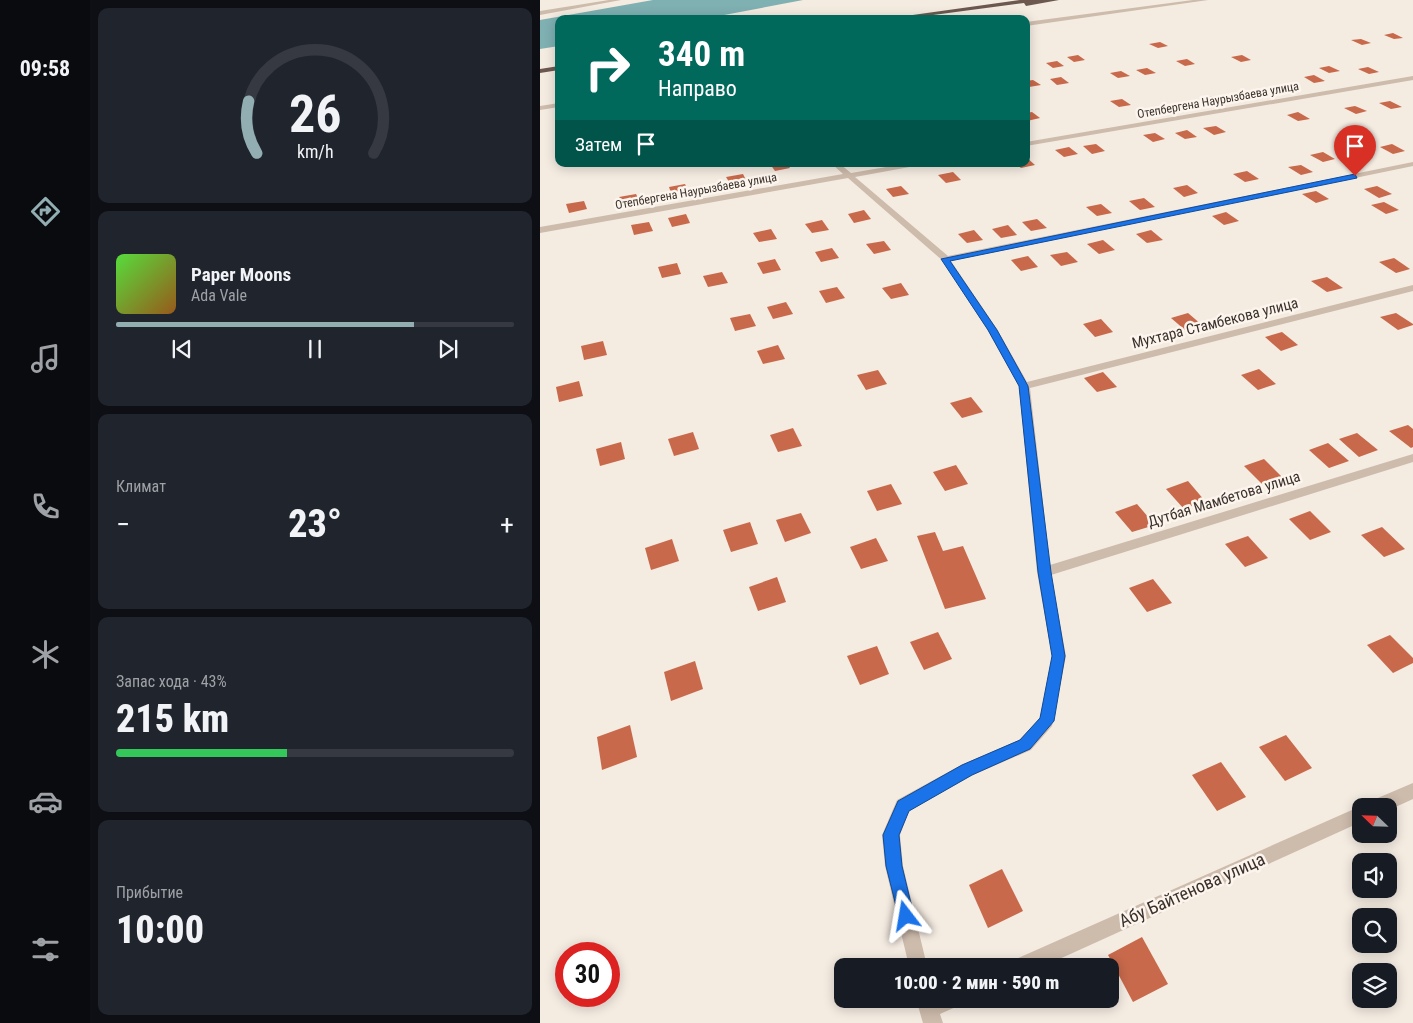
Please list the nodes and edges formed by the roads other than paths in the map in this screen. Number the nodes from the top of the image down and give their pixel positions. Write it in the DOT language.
graph roads {
  1 [pos="618,0"];
  2 [pos="1033,0"];
  3 [pos="1056,0"];
  4 [pos="1205,0"];
  5 [pos="540,14"];
  6 [pos="918,15"];
  7 [pos="942,15"];
  8 [pos="1030,23"];
  9 [pos="555,67"];
  10 [pos="540,69"];
  11 [pos="1413,78"];
  12 [pos="555,105"];
  13 [pos="540,108"];
  14 [pos="1030,143"];
  15 [pos="1413,164"];
  16 [pos="839,167"];
  17 [pos="897,167"];
  18 [pos="848,175"];
  19 [pos="540,230"];
  20 [pos="946,259"];
  21 [pos="1413,288"];
  22 [pos="1024,386"];
  23 [pos="1413,458"];
  24 [pos="1044,572"];
  25 [pos="1413,791"];
  26 [pos="1397,798"];
  27 [pos="1352,818"];
  28 [pos="916,958"];
  29 [pos="1041,958"];
  1 -- 5 [label="street"];
  2 -- 6 [label="highway"];
  3 -- 7 [label="highway"];
  4 -- 8 [label="street"];
  9 -- 10 [label="highway"];
  11 -- 14 [label="street, Отепбергена Наурызбаева улица"];
  12 -- 13 [label="street"];
  15 -- 20 [label="street"];
  16 -- 18 [label="street"];
  17 -- 18 [label="street, Отепбергена Наурызбаева улица"];
  18 -- 19 [label="street, Отепбергена Наурызбаева улица"];
  18 -- 20 [label="street"];
  20 -- 22 [label="street"];
  21 -- 22 [label="street, Мухтара Стамбекова улица"];
  22 -- 24 [label="street"];
  23 -- 24 [label="street, Дутбая Мамбетова улица"];
  24 -- 28 [label="street"];
  25 -- 26 [label="street"];
  27 -- 29 [label="street, Абу Байтенова улица"];
}
